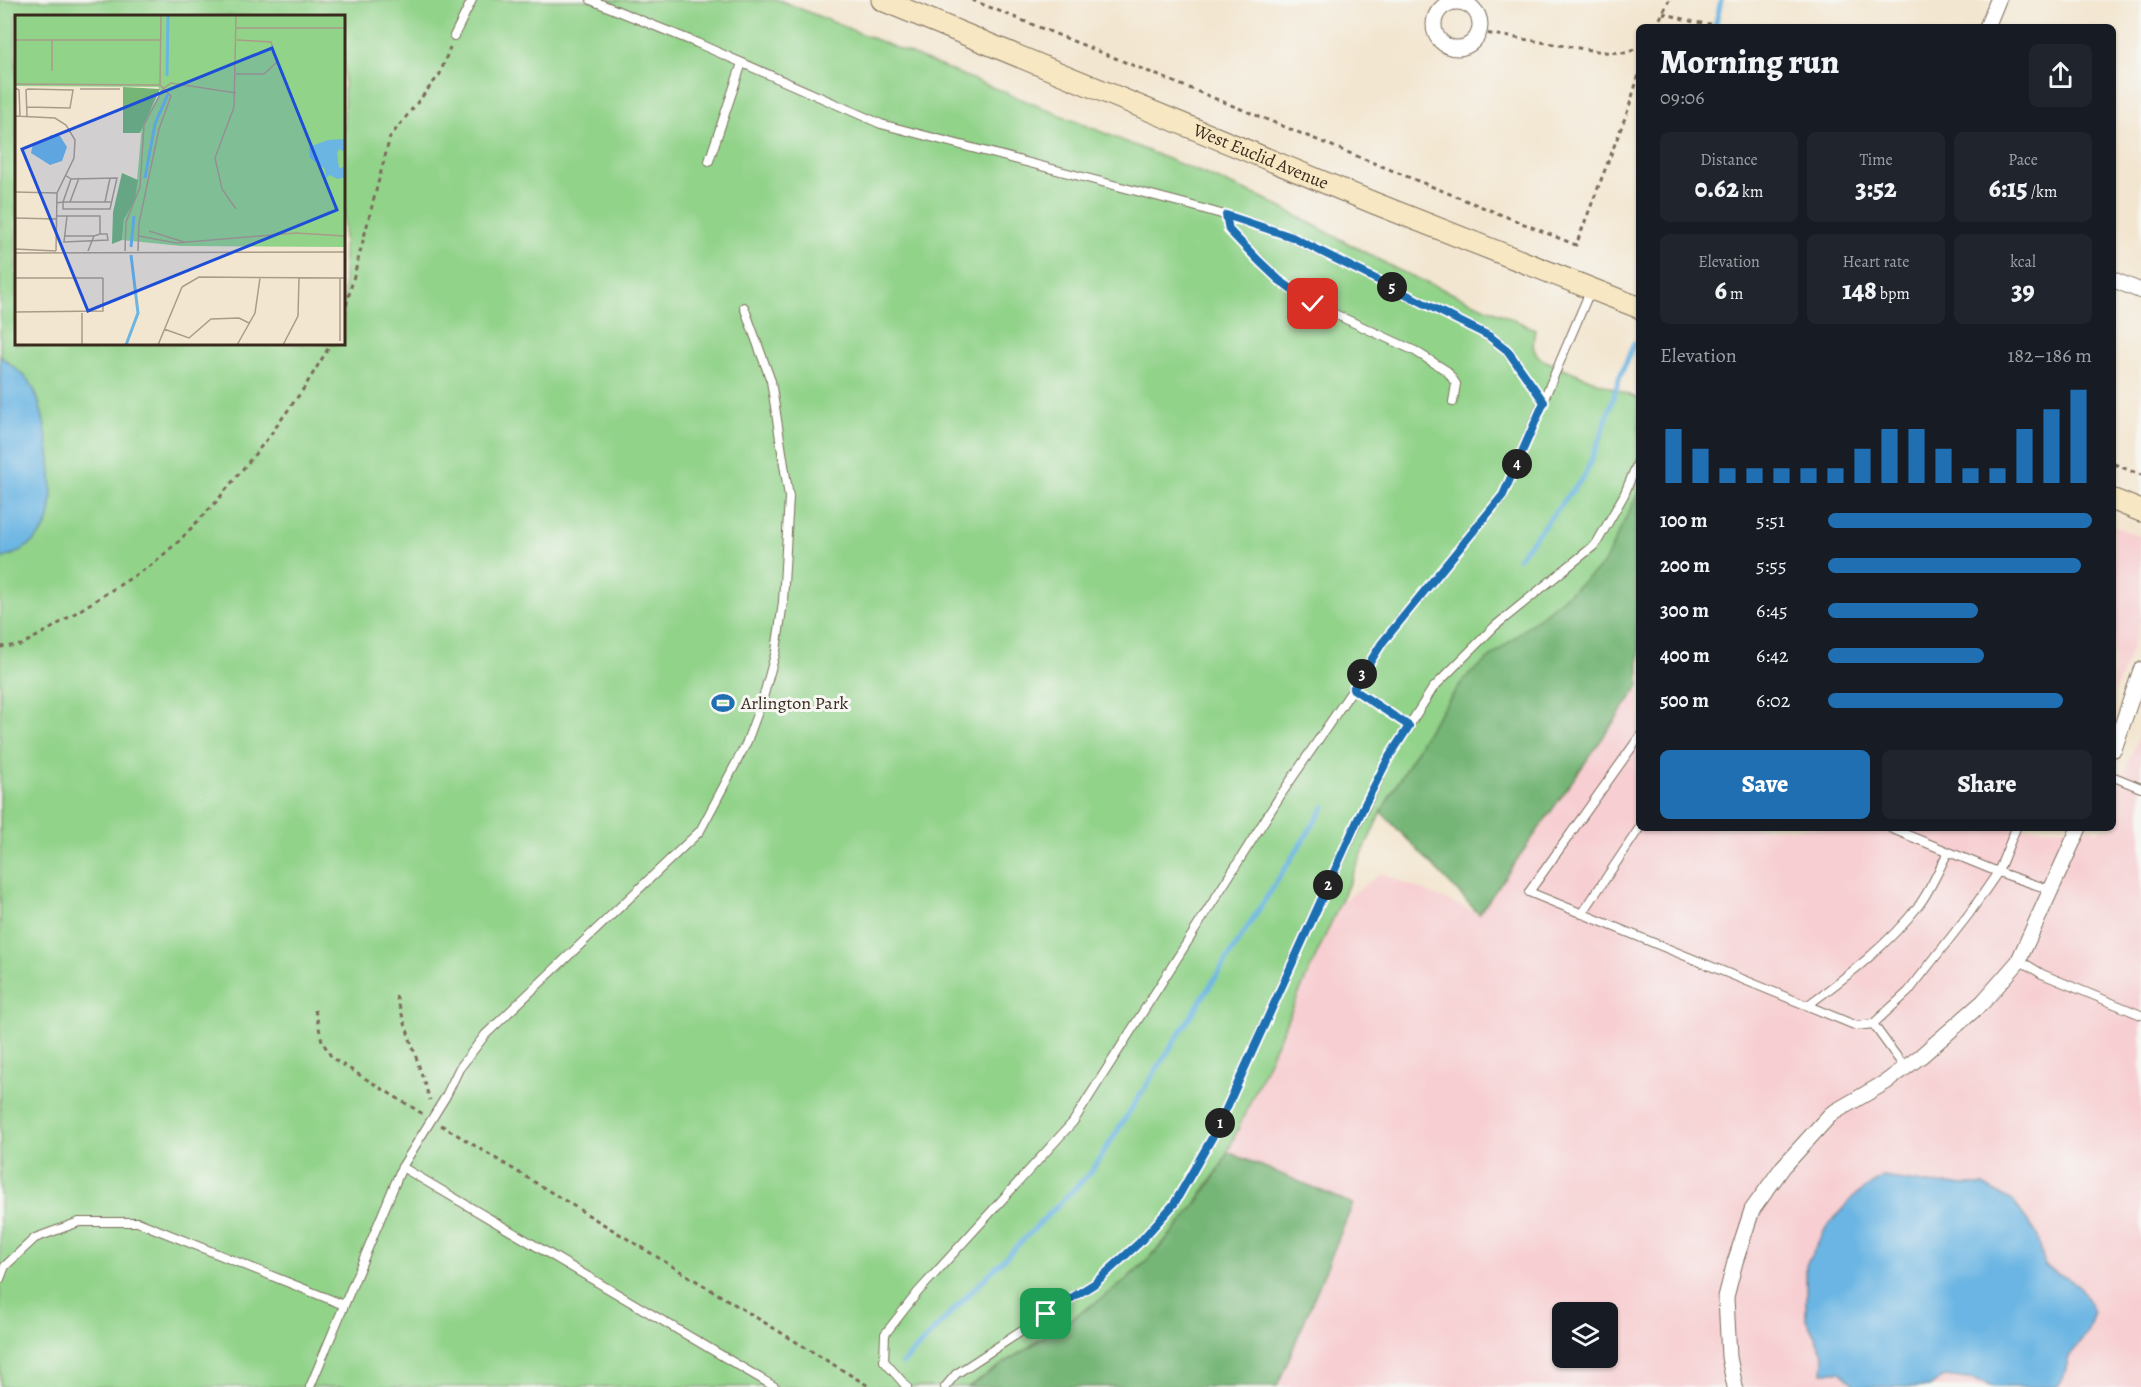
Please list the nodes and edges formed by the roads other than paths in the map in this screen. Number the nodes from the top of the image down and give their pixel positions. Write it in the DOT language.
graph roads {
  1 [pos="472,0"];
  2 [pos="591,0"];
  3 [pos="882,0"];
  4 [pos="1998,0"];
  5 [pos="1443,3"];
  6 [pos="1988,24"];
  7 [pos="454,36"];
  8 [pos="742,63"];
  9 [pos="709,161"];
  10 [pos="1226,215"];
  11 [pos="2116,280"];
  12 [pos="1592,289"];
  13 [pos="2141,291"];
  14 [pos="1636,306"];
  15 [pos="744,307"];
  16 [pos="1453,402"];
  17 [pos="1544,402"];
  18 [pos="1636,467"];
  19 [pos="2116,501"];
  20 [pos="2141,511"];
  21 [pos="2141,670"];
  22 [pos="1353,689"];
  23 [pos="1409,726"];
  24 [pos="1636,742"];
  25 [pos="2116,743"];
  26 [pos="2116,778"];
  27 [pos="2141,788"];
  28 [pos="1637,831"];
  29 [pos="1897,831"];
  30 [pos="2015,831"];
  31 [pos="2078,831"];
  32 [pos="1948,852"];
  33 [pos="1998,872"];
  34 [pos="2051,890"];
  35 [pos="1582,914"];
  36 [pos="2019,960"];
  37 [pos="1808,1005"];
  38 [pos="2141,1014"];
  39 [pos="1873,1023"];
  40 [pos="1905,1068"];
  41 [pos="402,1167"];
  42 [pos="0,1279"];
  43 [pos="345,1305"];
  44 [pos="310,1387"];
  45 [pos="775,1387"];
  46 [pos="907,1387"];
  47 [pos="945,1387"];
  48 [pos="1735,1387"];
  1 -- 7 [label="lane"];
  2 -- 8 [label="lane"];
  3 -- 12 [label="main road, West Euclid Avenue"];
  4 -- 6 [label="street"];
  5 -- 5 [label="street"];
  8 -- 9 [label="lane"];
  8 -- 10 [label="lane"];
  10 -- 16 [label="lane"];
  10 -- 17 [label="lane"];
  11 -- 13 [label="street"];
  12 -- 14 [label="main road, West Euclid Avenue"];
  12 -- 17 [label="lane"];
  15 -- 41 [label="lane"];
  17 -- 22 [label="lane"];
  18 -- 23 [label="lane"];
  19 -- 20 [label="main road"];
  21 -- 25 [label="street"];
  22 -- 23 [label="lane"];
  22 -- 46 [label="lane"];
  23 -- 47 [label="lane"];
  24 -- 35 [label="lane"];
  26 -- 27 [label="lane"];
  28 -- 35 [label="lane"];
  29 -- 32 [label="lane"];
  30 -- 33 [label="lane"];
  31 -- 34 [label="street"];
  32 -- 33 [label="lane"];
  32 -- 37 [label="lane"];
  33 -- 34 [label="lane"];
  33 -- 39 [label="lane"];
  34 -- 36 [label="street"];
  35 -- 37 [label="lane"];
  36 -- 38 [label="lane"];
  36 -- 40 [label="street"];
  37 -- 39 [label="lane"];
  39 -- 40 [label="lane"];
  40 -- 48 [label="street"];
  41 -- 43 [label="lane"];
  41 -- 45 [label="lane"];
  42 -- 43 [label="lane"];
  43 -- 44 [label="lane"];
}
